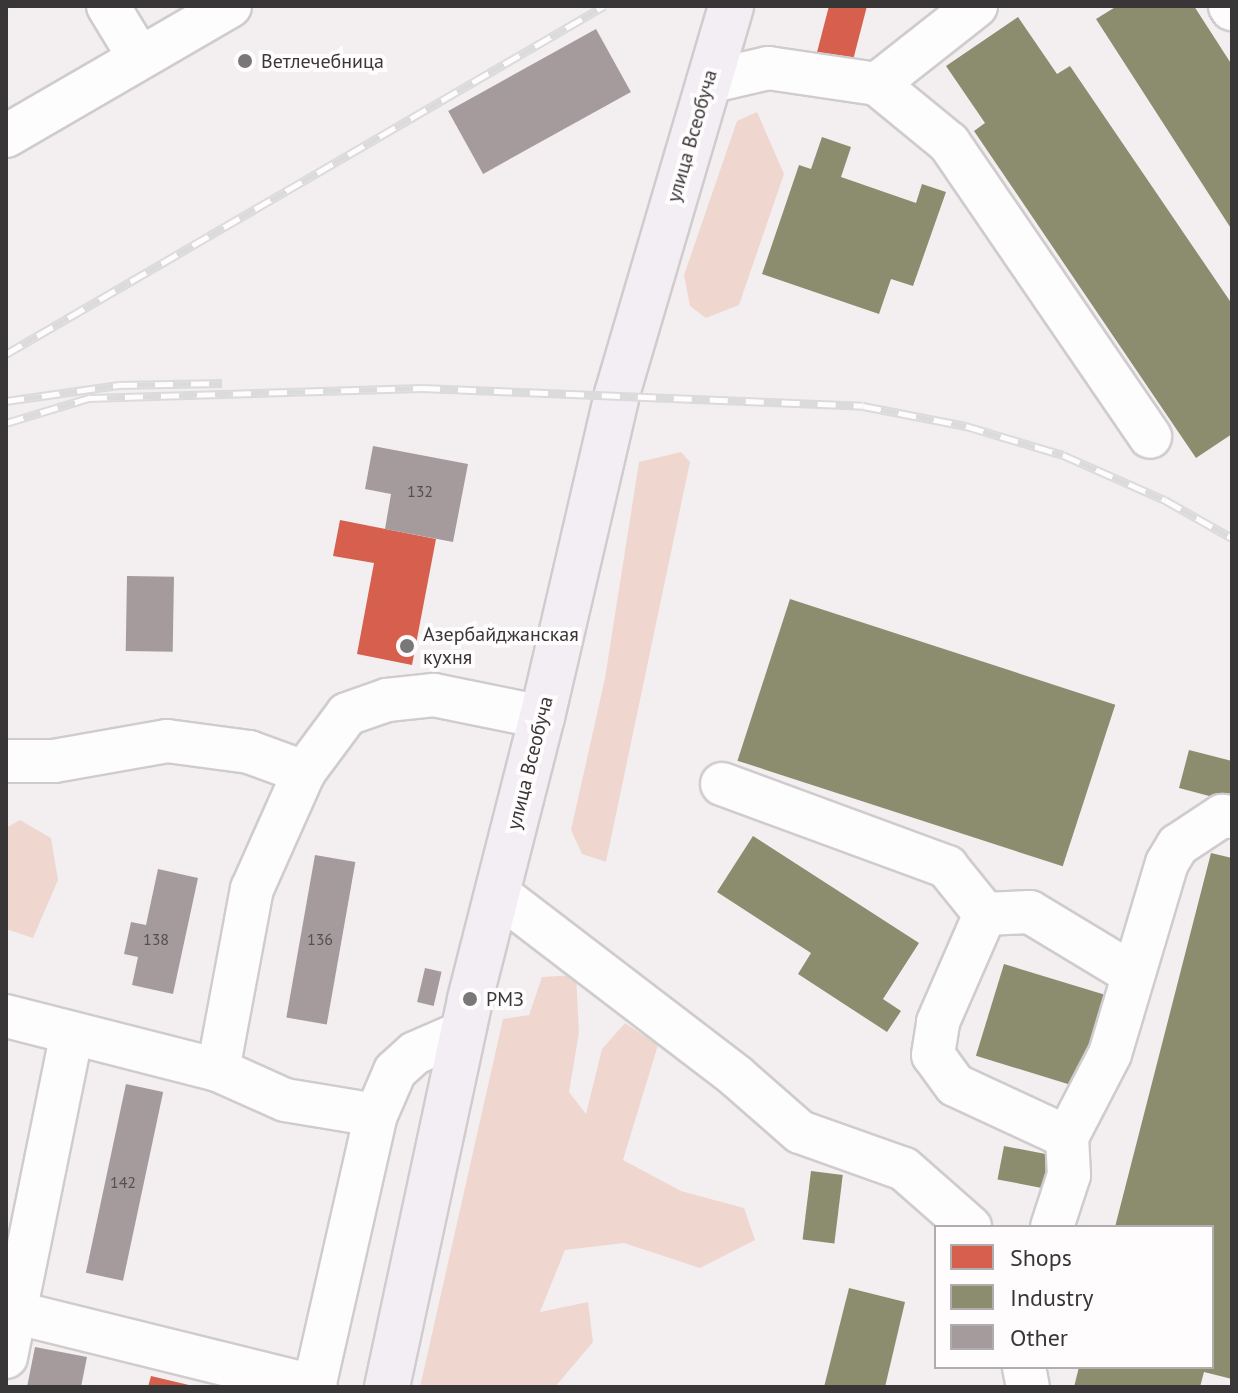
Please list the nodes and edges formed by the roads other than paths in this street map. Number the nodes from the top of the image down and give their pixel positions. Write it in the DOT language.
graph roads {
  1 [pos="108,6"];
  2 [pos="230,6"];
  3 [pos="731,6"];
  4 [pos="976,6"];
  5 [pos="139,57"];
  6 [pos="708,82"];
  7 [pos="877,84"];
  8 [pos="6,136"];
  9 [pos="1150,437"];
  10 [pos="542,717"];
  11 [pos="6,761"];
  12 [pos="304,772"];
  13 [pos="722,784"];
  14 [pos="1232,817"];
  15 [pos="497,893"];
  16 [pos="985,914"];
  17 [pos="1131,973"];
  18 [pos="6,1016"];
  19 [pos="463,1032"];
  20 [pos="72,1034"];
  21 [pos="218,1070"];
  22 [pos="376,1115"];
  23 [pos="1067,1137"];
  24 [pos="968,1225"];
  25 [pos="1053,1225"];
  26 [pos="10,1311"];
  27 [pos="6,1357"];
  28 [pos="297,1385"];
  29 [pos="387,1387"];
  1 -- 5 [label="street"];
  2 -- 5 [label="street"];
  3 -- 6 [label="main road, улица Всеобуча"];
  4 -- 7 [label="street"];
  5 -- 8 [label="street"];
  6 -- 7 [label="street"];
  6 -- 10 [label="main road, улица Всеобуча"];
  7 -- 9 [label="street"];
  10 -- 12 [label="street"];
  10 -- 15 [label="main road, улица Всеобуча"];
  11 -- 12 [label="street"];
  12 -- 21 [label="street"];
  13 -- 16 [label="street"];
  14 -- 17 [label="street"];
  15 -- 19 [label="main road, улица Всеобуча"];
  15 -- 24 [label="street"];
  16 -- 17 [label="street"];
  16 -- 23 [label="street"];
  17 -- 23 [label="street"];
  18 -- 20 [label="street"];
  19 -- 22 [label="street"];
  19 -- 29 [label="main road, улица Всеобуча"];
  20 -- 21 [label="street"];
  20 -- 26 [label="street"];
  21 -- 22 [label="street"];
  22 -- 28 [label="street"];
  23 -- 25 [label="street"];
  26 -- 27 [label="street"];
  26 -- 28 [label="street"];
}
